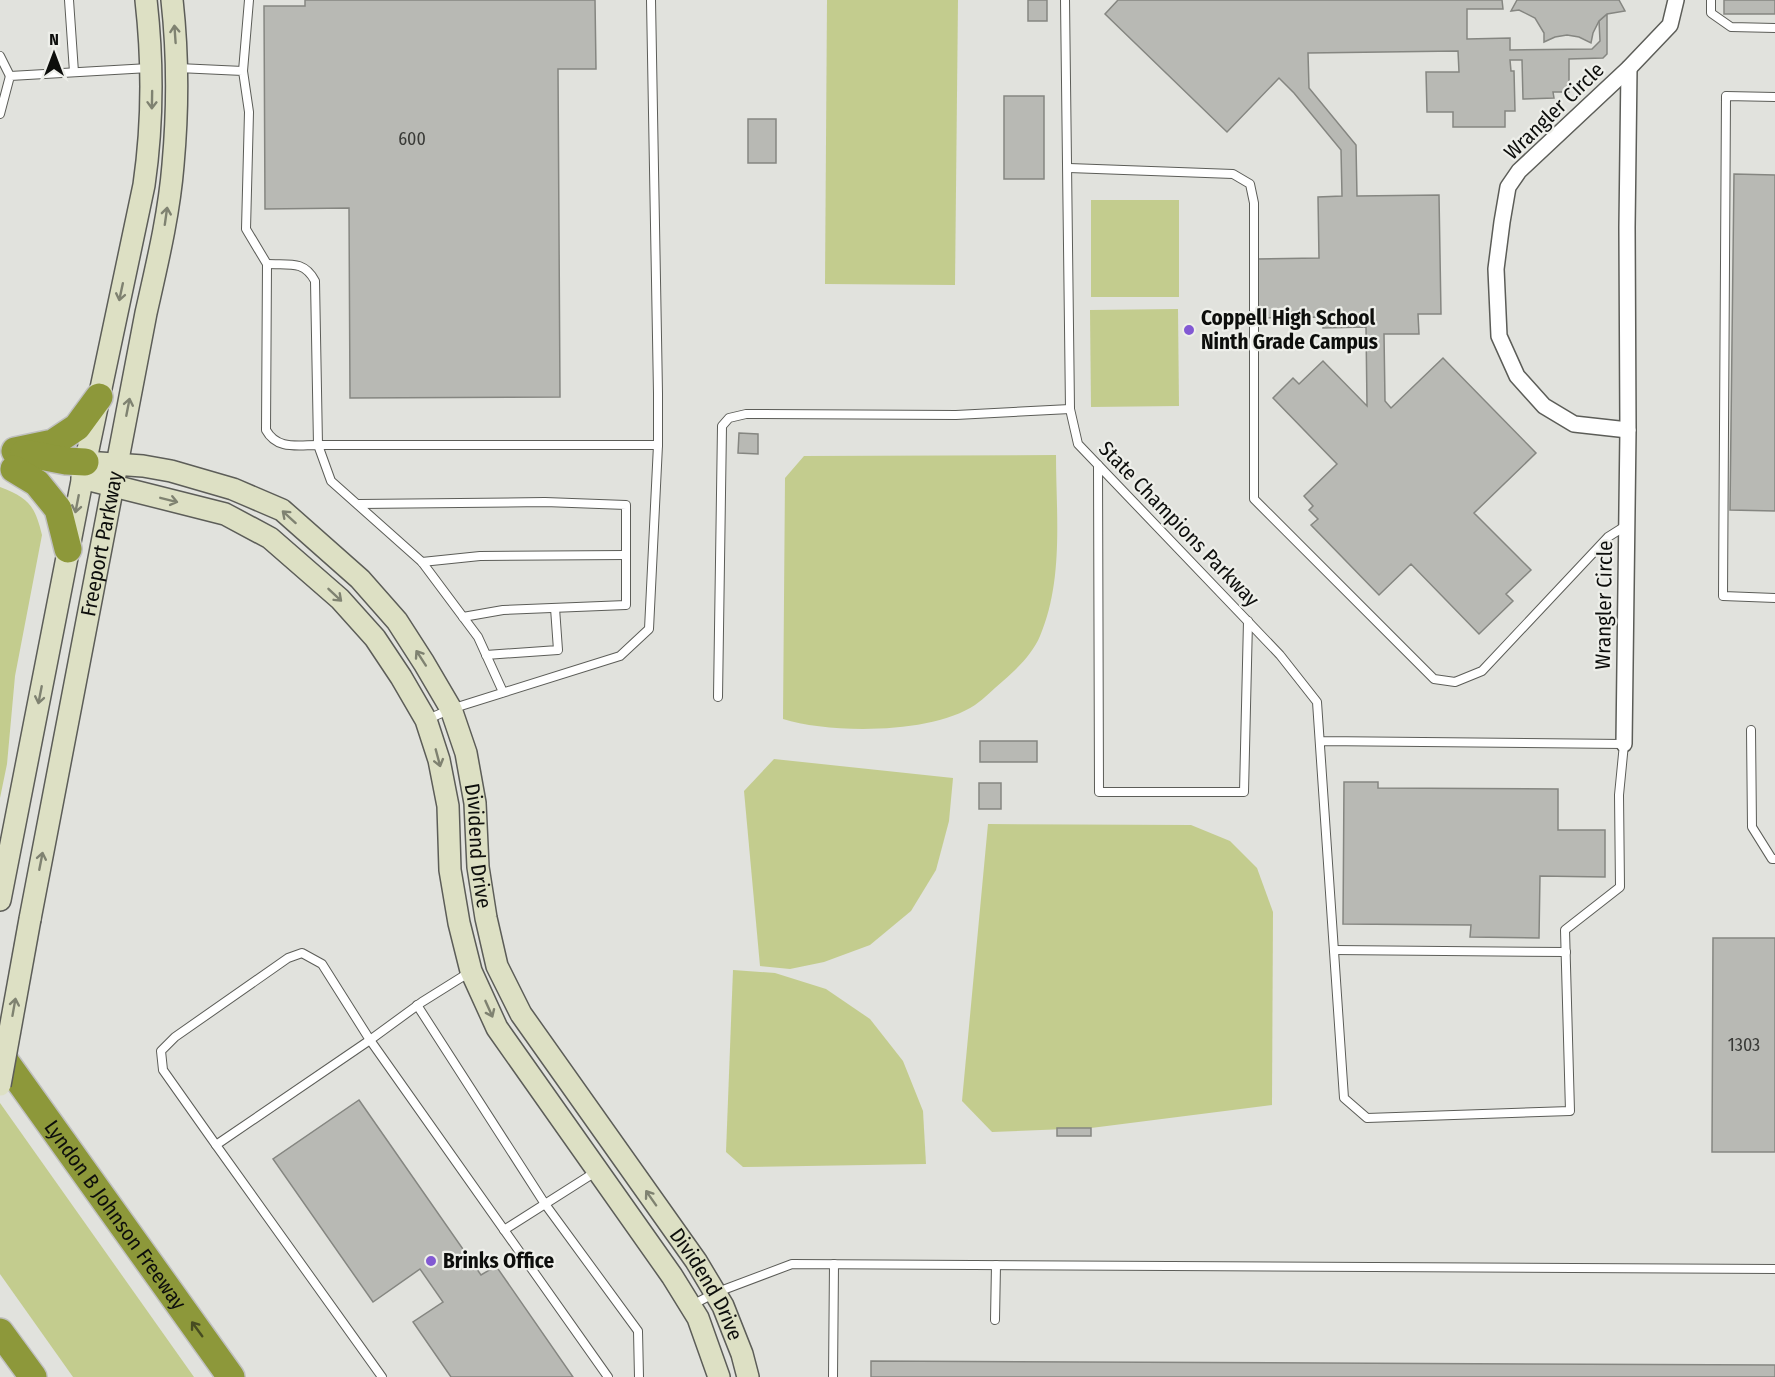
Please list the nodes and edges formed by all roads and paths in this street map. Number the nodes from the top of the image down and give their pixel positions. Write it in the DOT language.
graph roads {
  1 [pos="69,0"];
  2 [pos="146,0"];
  3 [pos="172,0"];
  4 [pos="249,0"];
  5 [pos="651,0"];
  6 [pos="1065,0"];
  7 [pos="1676,0"];
  8 [pos="1711,0"];
  9 [pos="1775,28"];
  10 [pos="0,56"];
  11 [pos="151,68"];
  12 [pos="176,68"];
  13 [pos="1629,68"];
  14 [pos="243,71"];
  15 [pos="74,72"];
  16 [pos="10,76"];
  17 [pos="1775,97"];
  18 [pos="0,114"];
  19 [pos="1069,168"];
  20 [pos="267,264"];
  21 [pos="99,397"];
  22 [pos="1070,410"];
  23 [pos="1628,429"];
  24 [pos="318,445"];
  25 [pos="658,445"];
  26 [pos="7,459"];
  27 [pos="117,465"];
  28 [pos="1098,465"];
  29 [pos="84,470"];
  30 [pos="113,486"];
  31 [pos="359,504"];
  32 [pos="1627,525"];
  33 [pos="68,549"];
  34 [pos="626,555"];
  35 [pos="422,562"];
  36 [pos="1775,598"];
  37 [pos="555,608"];
  38 [pos="463,617"];
  39 [pos="1248,621"];
  40 [pos="486,655"];
  41 [pos="503,692"];
  42 [pos="718,697"];
  43 [pos="451,708"];
  44 [pos="426,720"];
  45 [pos="1751,730"];
  46 [pos="1320,741"];
  47 [pos="1624,744"];
  48 [pos="1775,859"];
  49 [pos="2,891"];
  50 [pos="1333,946"];
  51 [pos="1566,952"];
  52 [pos="497,966"];
  53 [pos="471,971"];
  54 [pos="417,1005"];
  55 [pos="370,1040"];
  56 [pos="0,1046"];
  57 [pos="0,1054"];
  58 [pos="10,1084"];
  59 [pos="216,1145"];
  60 [pos="620,1154"];
  61 [pos="598,1170"];
  62 [pos="545,1204"];
  63 [pos="504,1230"];
  64 [pos="834,1264"];
  65 [pos="996,1265"];
  66 [pos="1775,1269"];
  67 [pos="715,1293"];
  68 [pos="691,1305"];
  69 [pos="995,1320"];
  70 [pos="0,1332"];
  71 [pos="0,1360"];
  72 [pos="10,1377"];
  73 [pos="33,1377"];
  74 [pos="231,1377"];
  75 [pos="382,1377"];
  76 [pos="608,1377"];
  77 [pos="639,1377"];
  78 [pos="719,1377"];
  79 [pos="748,1377"];
  80 [pos="833,1377"];
  1 -- 15 [label="lane"];
  2 -- 11 [label="street, Freeport Parkway"];
  12 -- 3 [label="street, Freeport Parkway, one-way"];
  4 -- 14 [label="lane"];
  5 -- 25 [label="lane"];
  6 -- 19 [label="lane, State Champions Parkway"];
  7 -- 13 [label="street"];
  8 -- 9 [label="lane"];
  10 -- 16 [label="lane"];
  11 -- 12 [label="street"];
  11 -- 15 [label="lane"];
  11 -- 21 [label="street, Freeport Parkway, one-way"];
  12 -- 14 [label="lane"];
  27 -- 12 [label="street, Freeport Parkway, one-way"];
  13 -- 23 [label="street, Wrangler Circle"];
  13 -- 23 [label="street, Wrangler Circle"];
  14 -- 20 [label="lane"];
  15 -- 16 [label="lane"];
  16 -- 18 [label="lane"];
  17 -- 36 [label="lane"];
  19 -- 22 [label="lane, State Champions Parkway"];
  19 -- 32 [label="lane"];
  20 -- 24 [label="lane"];
  20 -- 24 [label="lane"];
  21 -- 26 [label="highway"];
  21 -- 29 [label="street, Freeport Parkway"];
  22 -- 28 [label="lane, State Champions Parkway"];
  22 -- 42 [label="lane"];
  23 -- 32 [label="street, Wrangler Circle"];
  24 -- 25 [label="lane"];
  24 -- 31 [label="lane"];
  25 -- 41 [label="lane"];
  26 -- 29 [label="highway"];
  26 -- 33 [label="highway"];
  27 -- 29 [label="street, Dividend Drive"];
  27 -- 30 [label="street, Freeport Parkway"];
  43 -- 27 [label="street, Dividend Drive, one-way"];
  28 -- 39 [label="lane, State Champions Parkway"];
  28 -- 39 [label="lane"];
  29 -- 30 [label="street, Dividend Drive"];
  29 -- 33 [label="street, Freeport Parkway, one-way"];
  30 -- 44 [label="street, Dividend Drive, one-way"];
  58 -- 30 [label="street, Freeport Parkway, one-way, bridge"];
  31 -- 34 [label="lane"];
  31 -- 35 [label="lane"];
  32 -- 47 [label="street, Wrangler Circle"];
  33 -- 49 [label="street, Freeport Parkway, one-way"];
  34 -- 35 [label="lane"];
  34 -- 37 [label="lane"];
  35 -- 38 [label="lane"];
  37 -- 38 [label="lane"];
  37 -- 40 [label="lane"];
  38 -- 40 [label="lane"];
  39 -- 46 [label="lane, State Champions Parkway"];
  40 -- 41 [label="lane"];
  41 -- 43 [label="lane"];
  43 -- 44 [label="lane"];
  43 -- 52 [label="street, Dividend Drive"];
  44 -- 53 [label="street, Dividend Drive, one-way"];
  45 -- 48 [label="lane"];
  46 -- 47 [label="lane"];
  46 -- 50 [label="lane, State Champions Parkway"];
  47 -- 51 [label="lane"];
  50 -- 51 [label="lane"];
  50 -- 51 [label="lane, State Champions Parkway"];
  52 -- 53 [label="street"];
  52 -- 60 [label="street, Dividend Drive"];
  53 -- 54 [label="lane"];
  53 -- 61 [label="street, Dividend Drive, one-way"];
  54 -- 55 [label="lane"];
  54 -- 62 [label="lane"];
  55 -- 59 [label="lane"];
  55 -- 59 [label="lane"];
  55 -- 63 [label="lane"];
  56 -- 58 [label="highway"];
  57 -- 58 [label="highway, Lyndon B Johnson Freeway"];
  74 -- 58 [label="highway, Lyndon B Johnson Freeway, one-way"];
  59 -- 75 [label="lane"];
  60 -- 61 [label="street"];
  67 -- 60 [label="street, Dividend Drive, one-way"];
  61 -- 62 [label="lane"];
  61 -- 68 [label="street, Dividend Drive"];
  62 -- 63 [label="lane"];
  62 -- 77 [label="lane"];
  63 -- 76 [label="lane"];
  64 -- 65 [label="lane"];
  64 -- 67 [label="lane"];
  64 -- 80 [label="lane"];
  65 -- 66 [label="lane"];
  65 -- 69 [label="lane"];
  67 -- 68 [label="lane"];
  67 -- 79 [label="street, Dividend Drive"];
  68 -- 78 [label="street, Dividend Drive"];
  70 -- 73 [label="highway"];
  71 -- 72 [label="highway"];
}
